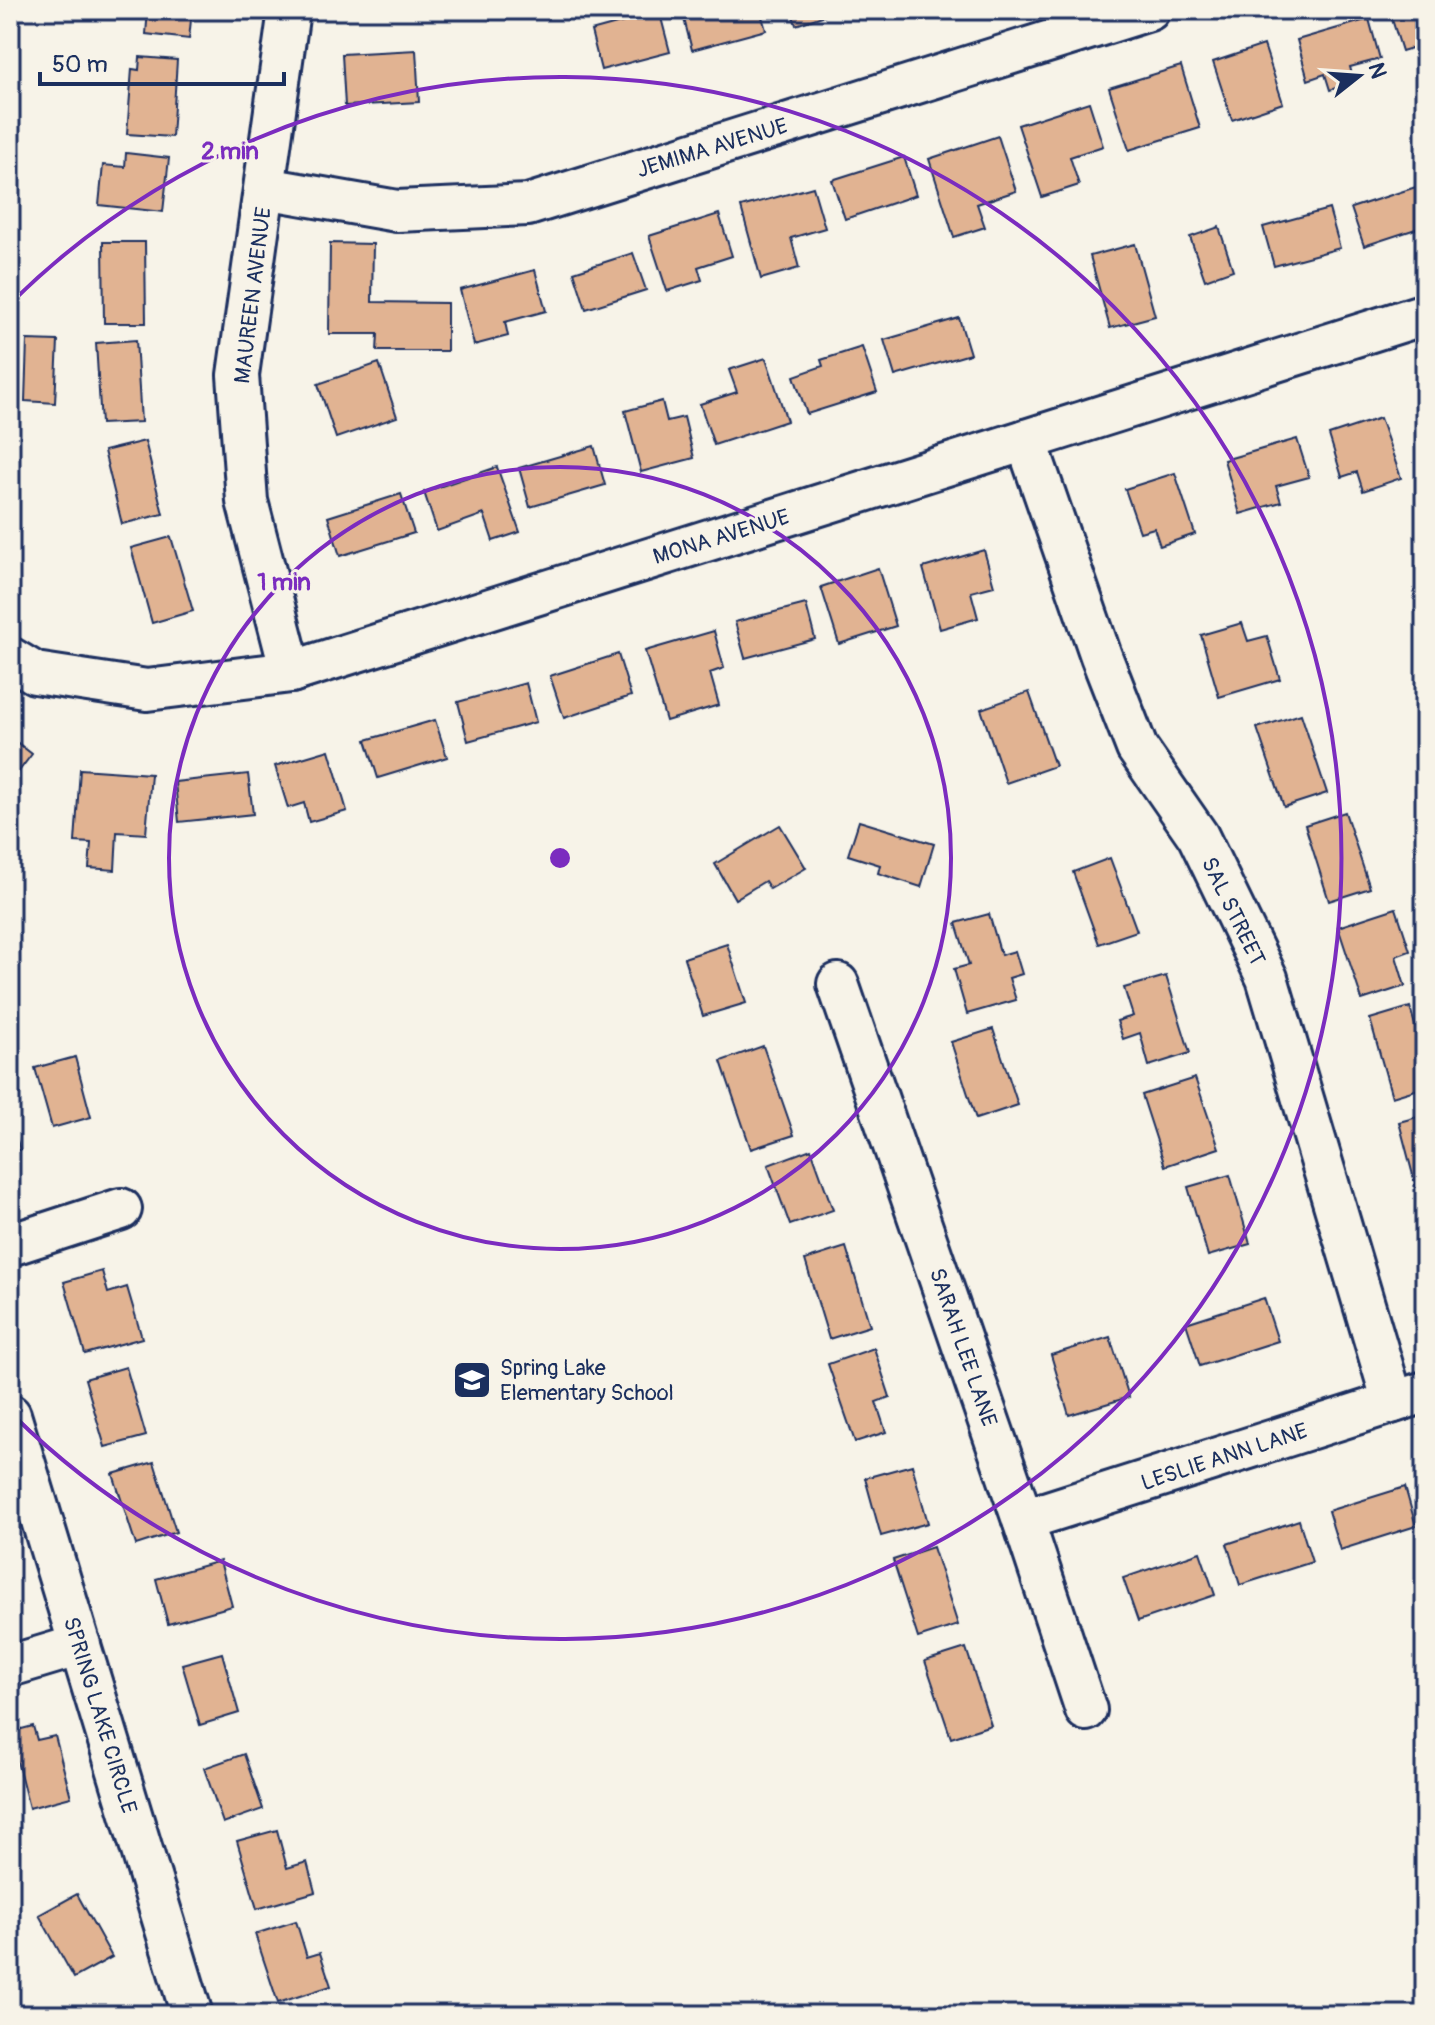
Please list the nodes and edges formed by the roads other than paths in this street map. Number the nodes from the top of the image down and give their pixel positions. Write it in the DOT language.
graph roads {
  1 [pos="289,10"];
  2 [pos="1149,10"];
  3 [pos="265,188"];
  4 [pos="1425,314"];
  5 [pos="1026,440"];
  6 [pos="10,658"];
  7 [pos="291,672"];
  8 [pos="838,984"];
  9 [pos="121,1209"];
  10 [pos="10,1245"];
  11 [pos="1409,1397"];
  12 [pos="10,1415"];
  13 [pos="1023,1520"];
  14 [pos="80,1645"];
  15 [pos="10,1666"];
  16 [pos="1086,1710"];
  17 [pos="192,2015"];
  1 -- 3 [label="street, MAUREEN AVENUE"];
  2 -- 3 [label="street, JEMIMA AVENUE"];
  3 -- 7 [label="street, MAUREEN AVENUE"];
  4 -- 5 [label="street, MONA AVENUE"];
  5 -- 7 [label="street, MONA AVENUE"];
  5 -- 11 [label="street, SAL STREET"];
  6 -- 7 [label="street, MONA AVENUE"];
  8 -- 13 [label="street, SARAH LEE LANE"];
  9 -- 10 [label="street"];
  11 -- 13 [label="street, LESLIE ANN LANE"];
  12 -- 14 [label="street, SPRING LAKE CIRCLE"];
  13 -- 16 [label="street, SARAH LEE LANE"];
  14 -- 15 [label="street"];
  14 -- 17 [label="street, SPRING LAKE CIRCLE"];
}
